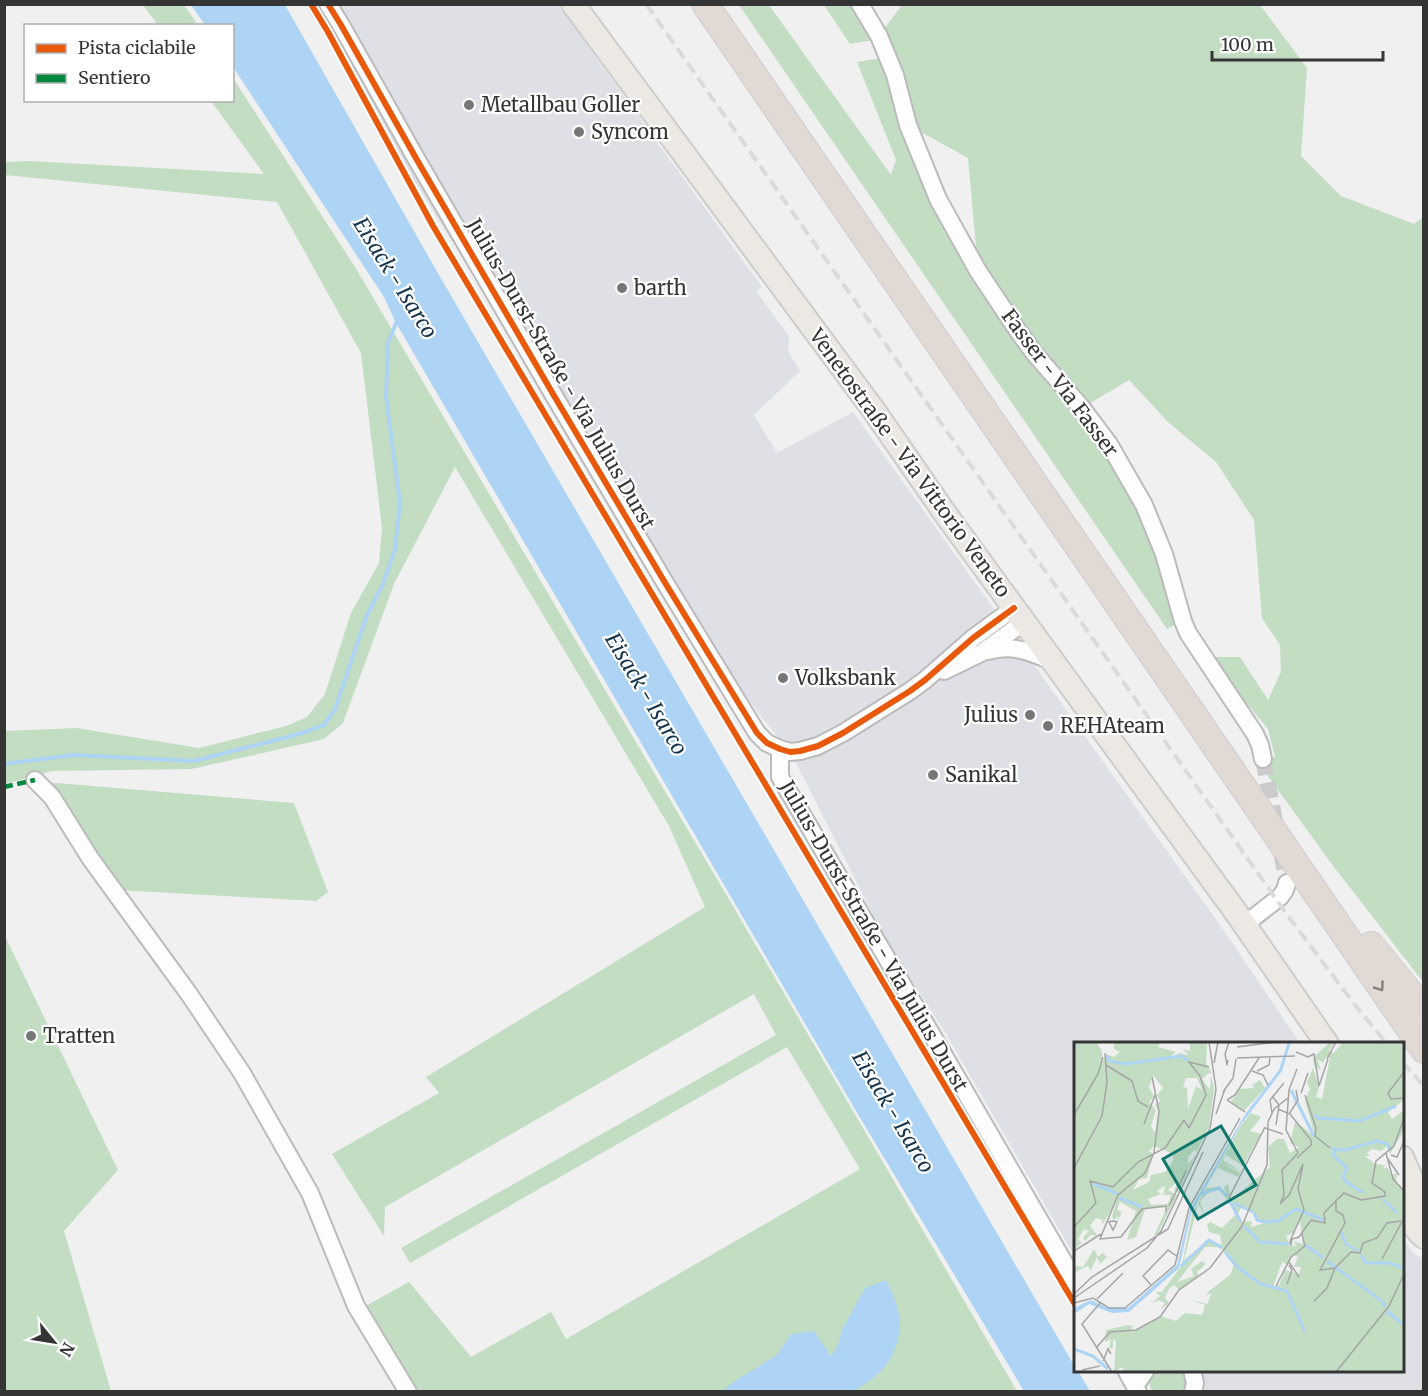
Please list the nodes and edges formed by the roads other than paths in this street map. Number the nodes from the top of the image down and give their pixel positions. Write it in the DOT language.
graph roads {
  1 [pos="328,4"];
  2 [pos="573,4"];
  3 [pos="705,4"];
  4 [pos="724,4"];
  5 [pos="860,4"];
  6 [pos="1019,615"];
  7 [pos="981,653"];
  8 [pos="1053,662"];
  9 [pos="925,680"];
  10 [pos="780,749"];
  11 [pos="1263,759"];
  12 [pos="35,780"];
  13 [pos="1287,883"];
  14 [pos="1244,924"];
  15 [pos="1424,1010"];
  16 [pos="1325,1042"];
  17 [pos="1424,1050"];
  18 [pos="1404,1152"];
  19 [pos="1404,1162"];
  20 [pos="1424,1172"];
  21 [pos="1420,1195"];
  22 [pos="1424,1237"];
  23 [pos="1074,1280"];
  24 [pos="1127,1372"];
  25 [pos="1145,1372"];
  26 [pos="1192,1372"];
  27 [pos="1136,1389"];
  28 [pos="408,1392"];
  29 [pos="1193,1392"];
  1 -- 10 [label="street, Julius-Durst-Straße - Via Julius Durst"];
  2 -- 6 [label="main road, Venetostraße - Via Vittorio Veneto"];
  3 -- 17 [label="highway, one-way"];
  4 -- 15 [label="highway"];
  5 -- 11 [label="street, Fasser - Via Fasser"];
  6 -- 7 [label="street"];
  6 -- 8 [label="main road, Venetostraße - Via Vittorio Veneto"];
  6 -- 9 [label="street"];
  7 -- 8 [label="street"];
  7 -- 9 [label="street"];
  8 -- 14 [label="main road, Venetostraße - Via Vittorio Veneto"];
  9 -- 10 [label="street"];
  10 -- 23 [label="street, Julius-Durst-Straße - Via Julius Durst"];
  12 -- 28 [label="street"];
  13 -- 14 [label="street"];
  14 -- 16 [label="main road, Venetostraße - Via Vittorio Veneto"];
  18 -- 20 [label="main road"];
  19 -- 21 [label="main road"];
  21 -- 22 [label="main road"];
  24 -- 27 [label="street"];
  25 -- 27 [label="street"];
  26 -- 29 [label="street"];
}
